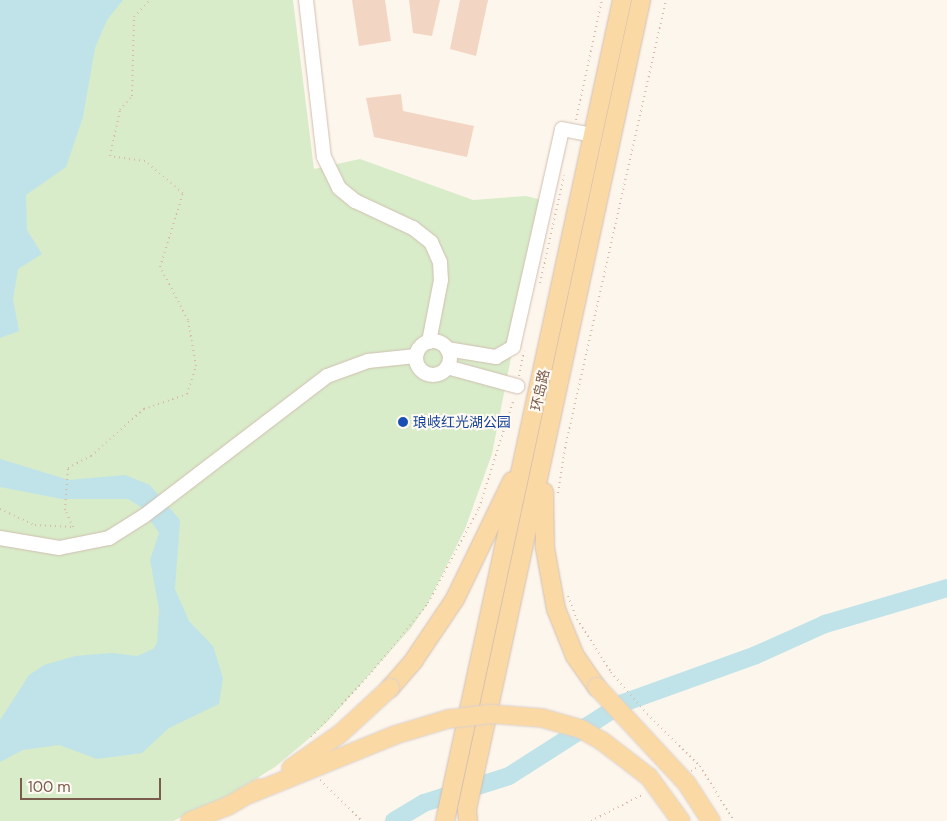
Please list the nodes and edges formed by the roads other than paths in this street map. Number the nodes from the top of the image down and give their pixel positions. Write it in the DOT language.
graph roads {
  1 [pos="306,0"];
  2 [pos="622,0"];
  3 [pos="641,0"];
  4 [pos="594,135"];
  5 [pos="429,342"];
  6 [pos="447,348"];
  7 [pos="416,356"];
  8 [pos="447,367"];
  9 [pos="517,386"];
  10 [pos="528,447"];
  11 [pos="546,449"];
  12 [pos="0,538"];
  13 [pos="250,794"];
  14 [pos="467,817"];
  15 [pos="445,818"];
  16 [pos="190,821"];
  17 [pos="681,821"];
  18 [pos="711,821"];
  1 -- 5 [label="street"];
  2 -- 4 [label="main road, 环岛路"];
  3 -- 11 [label="main road, 环岛路"];
  4 -- 6 [label="street"];
  4 -- 10 [label="main road, 环岛路"];
  5 -- 6 [label="street"];
  5 -- 7 [label="street"];
  6 -- 8 [label="street"];
  7 -- 8 [label="street"];
  7 -- 12 [label="street"];
  8 -- 9 [label="street"];
  10 -- 13 [label="main road, bridge"];
  10 -- 15 [label="main road, 环岛路"];
  11 -- 14 [label="main road, 环岛路"];
  11 -- 18 [label="main road, bridge"];
  13 -- 16 [label="main road, bridge"];
  13 -- 17 [label="main road, bridge"];
}
